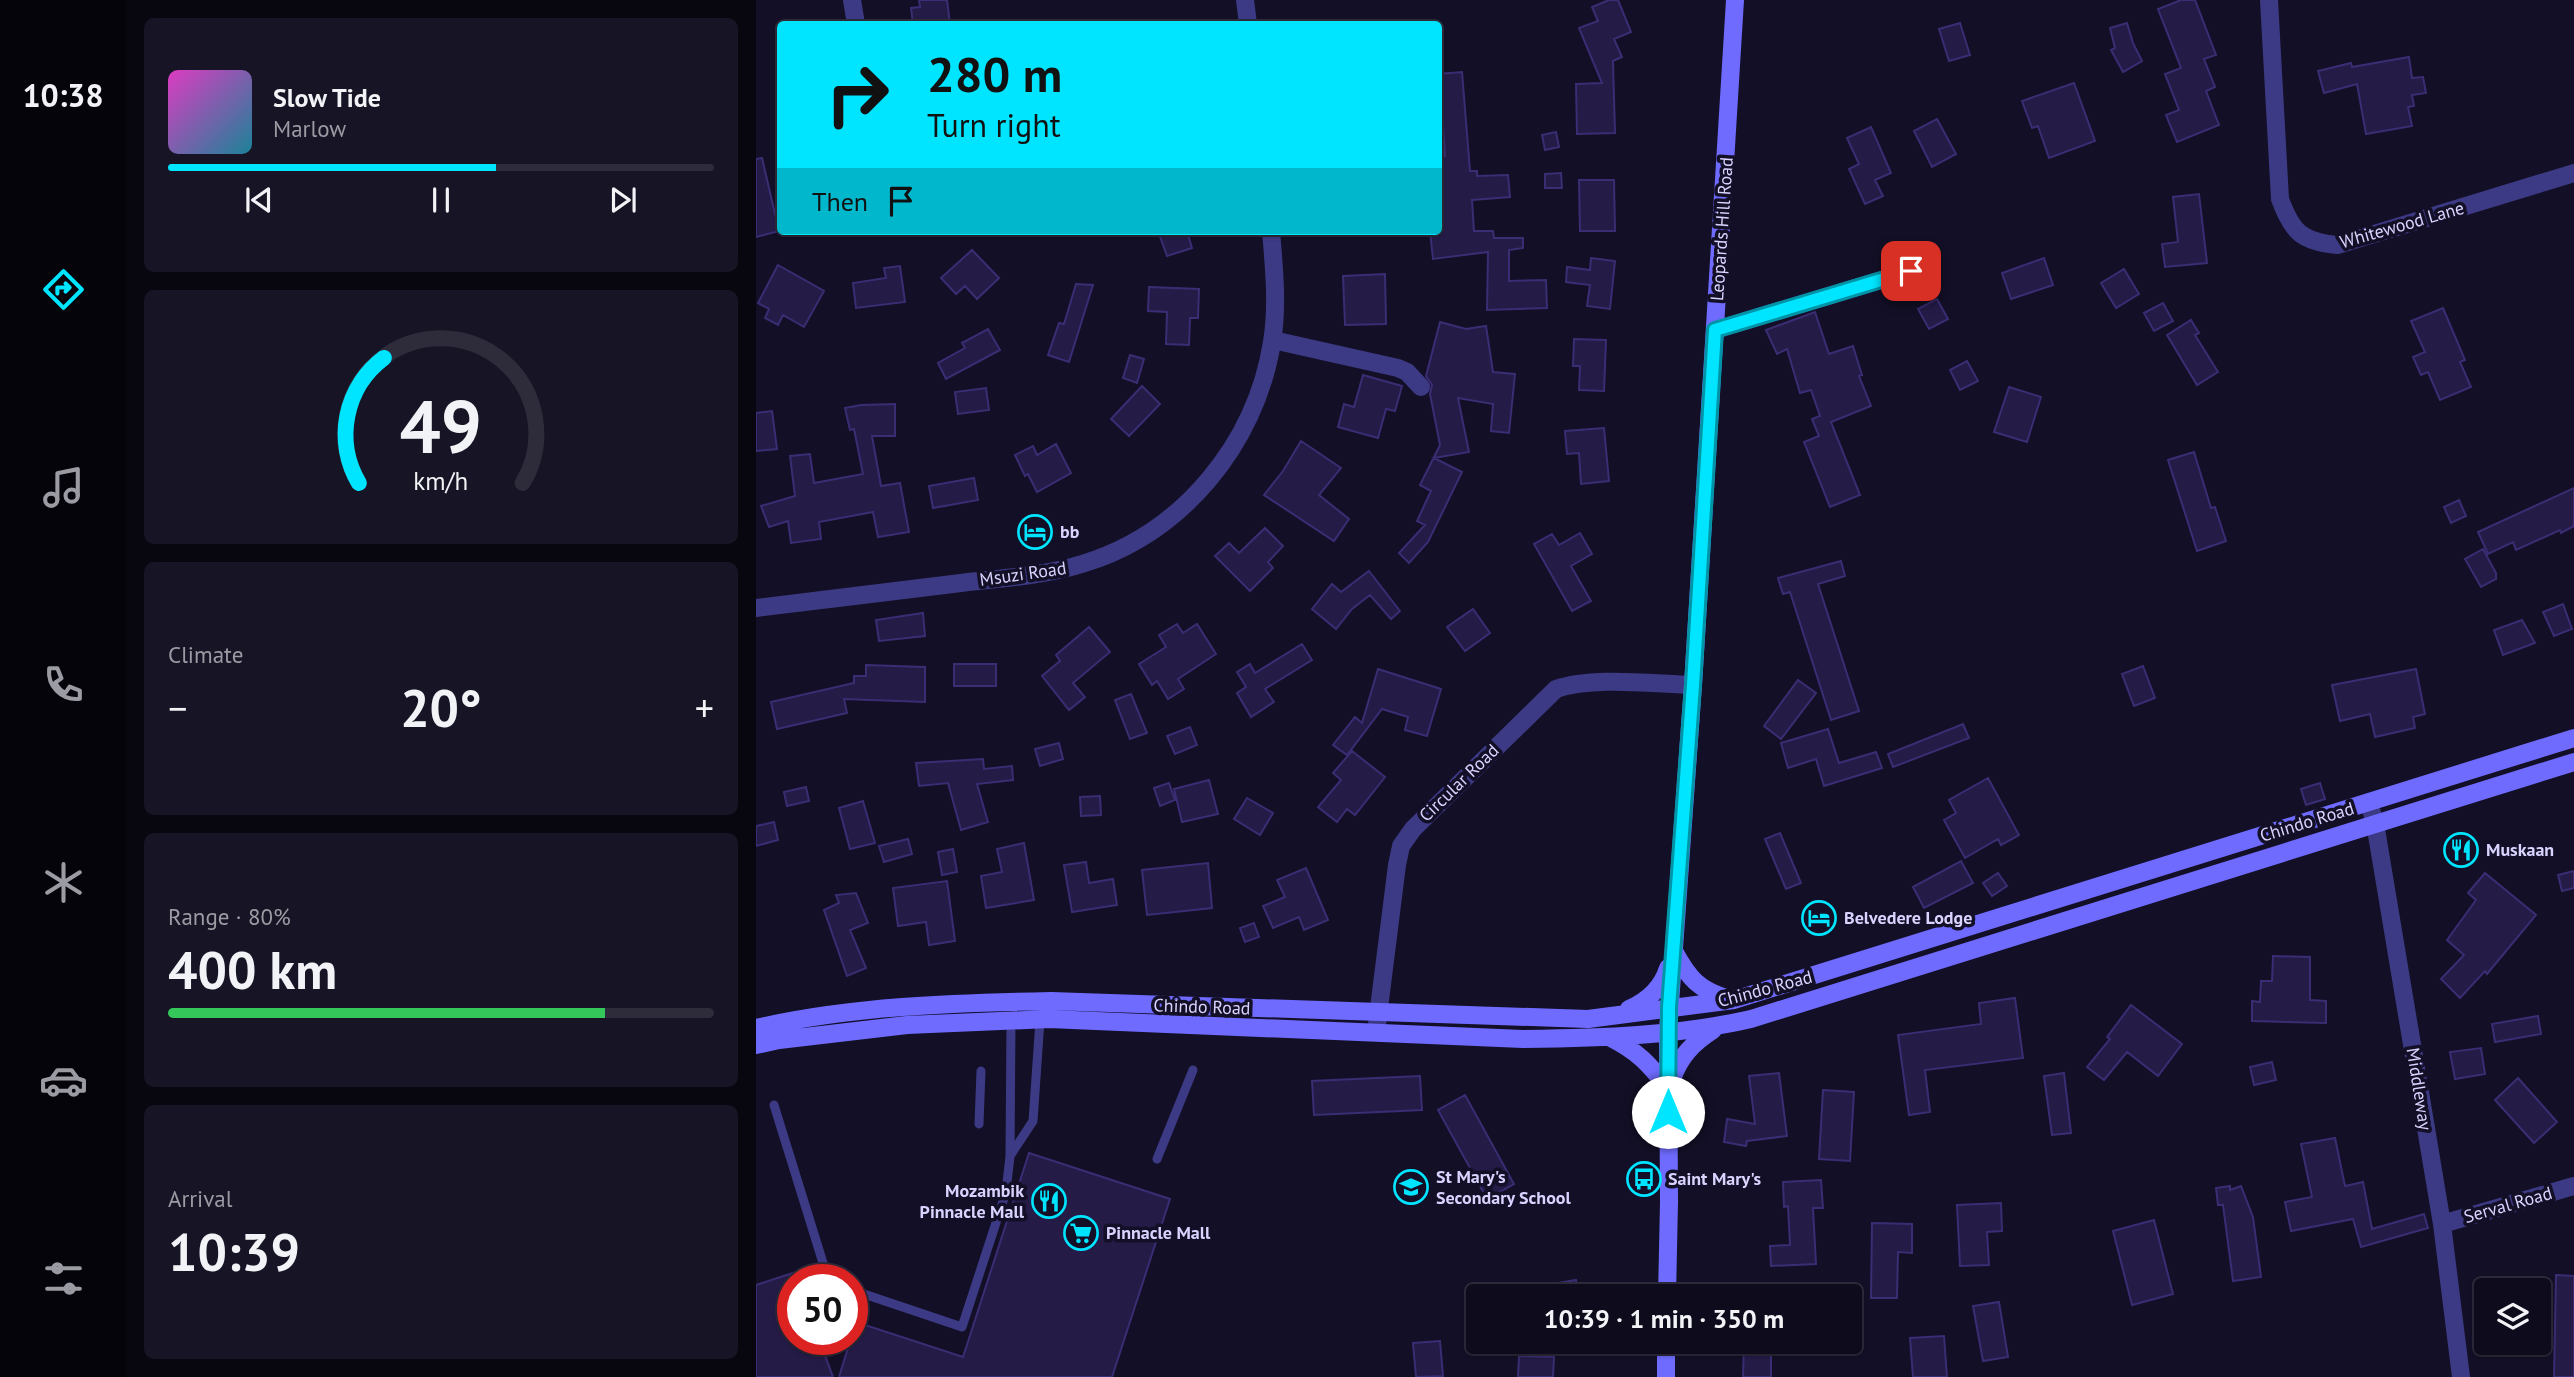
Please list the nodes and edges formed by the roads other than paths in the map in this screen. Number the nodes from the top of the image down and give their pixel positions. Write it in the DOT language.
graph roads {
  1 [pos="852,0"];
  2 [pos="1245,0"];
  3 [pos="1735,0"];
  4 [pos="2269,0"];
  5 [pos="856,21"];
  6 [pos="1248,21"];
  7 [pos="2574,173"];
  8 [pos="1271,235"];
  9 [pos="1911,271"];
  10 [pos="1715,330"];
  11 [pos="1273,340"];
  12 [pos="1421,387"];
  13 [pos="756,608"];
  14 [pos="1693,685"];
  15 [pos="2574,738"];
  16 [pos="2574,762"];
  17 [pos="2369,803"];
  18 [pos="2375,823"];
  19 [pos="1674,951"];
  20 [pos="1734,1000"];
  21 [pos="1669,1007"];
  22 [pos="1617,1014"];
  23 [pos="1011,1020"];
  24 [pos="1040,1020"];
  25 [pos="1376,1022"];
  26 [pos="1717,1027"];
  27 [pos="756,1028"];
  28 [pos="1668,1031"];
  29 [pos="1609,1036"];
  30 [pos="756,1045"];
  31 [pos="1193,1070"];
  32 [pos="981,1071"];
  33 [pos="1668,1089"];
  34 [pos="774,1105"];
  35 [pos="979,1124"];
  36 [pos="1010,1156"];
  37 [pos="1157,1159"];
  38 [pos="2574,1186"];
  39 [pos="2442,1224"];
  40 [pos="823,1264"];
  41 [pos="1667,1284"];
  42 [pos="868,1295"];
  43 [pos="1666,1354"];
  44 [pos="1666,1377"];
  45 [pos="2461,1377"];
  1 -- 5 [label="street"];
  2 -- 6 [label="street"];
  3 -- 10 [label="main road, Leopards Hill Road"];
  4 -- 7 [label="street, Whitewood Lane"];
  8 -- 11 [label="street, Msuzi Road"];
  9 -- 10 [label="street"];
  10 -- 14 [label="main road, Leopards Hill Road"];
  11 -- 12 [label="street"];
  11 -- 13 [label="street, Msuzi Road"];
  14 -- 19 [label="main road, Leopards Hill Road"];
  14 -- 25 [label="street, Circular Road"];
  15 -- 17 [label="main road, Chindo Road"];
  16 -- 18 [label="main road, Chindo Road"];
  17 -- 18 [label="street, Middleway"];
  17 -- 20 [label="main road, Chindo Road"];
  18 -- 26 [label="main road, Chindo Road"];
  18 -- 39 [label="street, Middleway"];
  19 -- 20 [label="main road"];
  19 -- 21 [label="main road, Leopards Hill Road"];
  19 -- 22 [label="main road"];
  20 -- 21 [label="main road, Chindo Road"];
  21 -- 22 [label="main road, Chindo Road"];
  21 -- 28 [label="main road, Leopards Hill Road"];
  22 -- 25 [label="main road, Chindo Road"];
  23 -- 24 [label="main road, Chindo Road"];
  23 -- 30 [label="main road, Chindo Road"];
  23 -- 36 [label="lane"];
  24 -- 25 [label="main road, Chindo Road"];
  24 -- 36 [label="lane"];
  25 -- 27 [label="main road, Chindo Road"];
  25 -- 29 [label="main road, Chindo Road"];
  26 -- 28 [label="main road, Chindo Road"];
  26 -- 33 [label="main road"];
  28 -- 29 [label="main road, Chindo Road"];
  28 -- 33 [label="main road, Leopards Hill Road"];
  29 -- 33 [label="main road"];
  31 -- 37 [label="lane"];
  32 -- 35 [label="lane"];
  33 -- 41 [label="main road, Leopards Hill Road"];
  34 -- 40 [label="lane"];
  36 -- 42 [label="lane"];
  38 -- 39 [label="street, Serval Road"];
  39 -- 45 [label="street, Middleway"];
  43 -- 44 [label="main road"];
}
